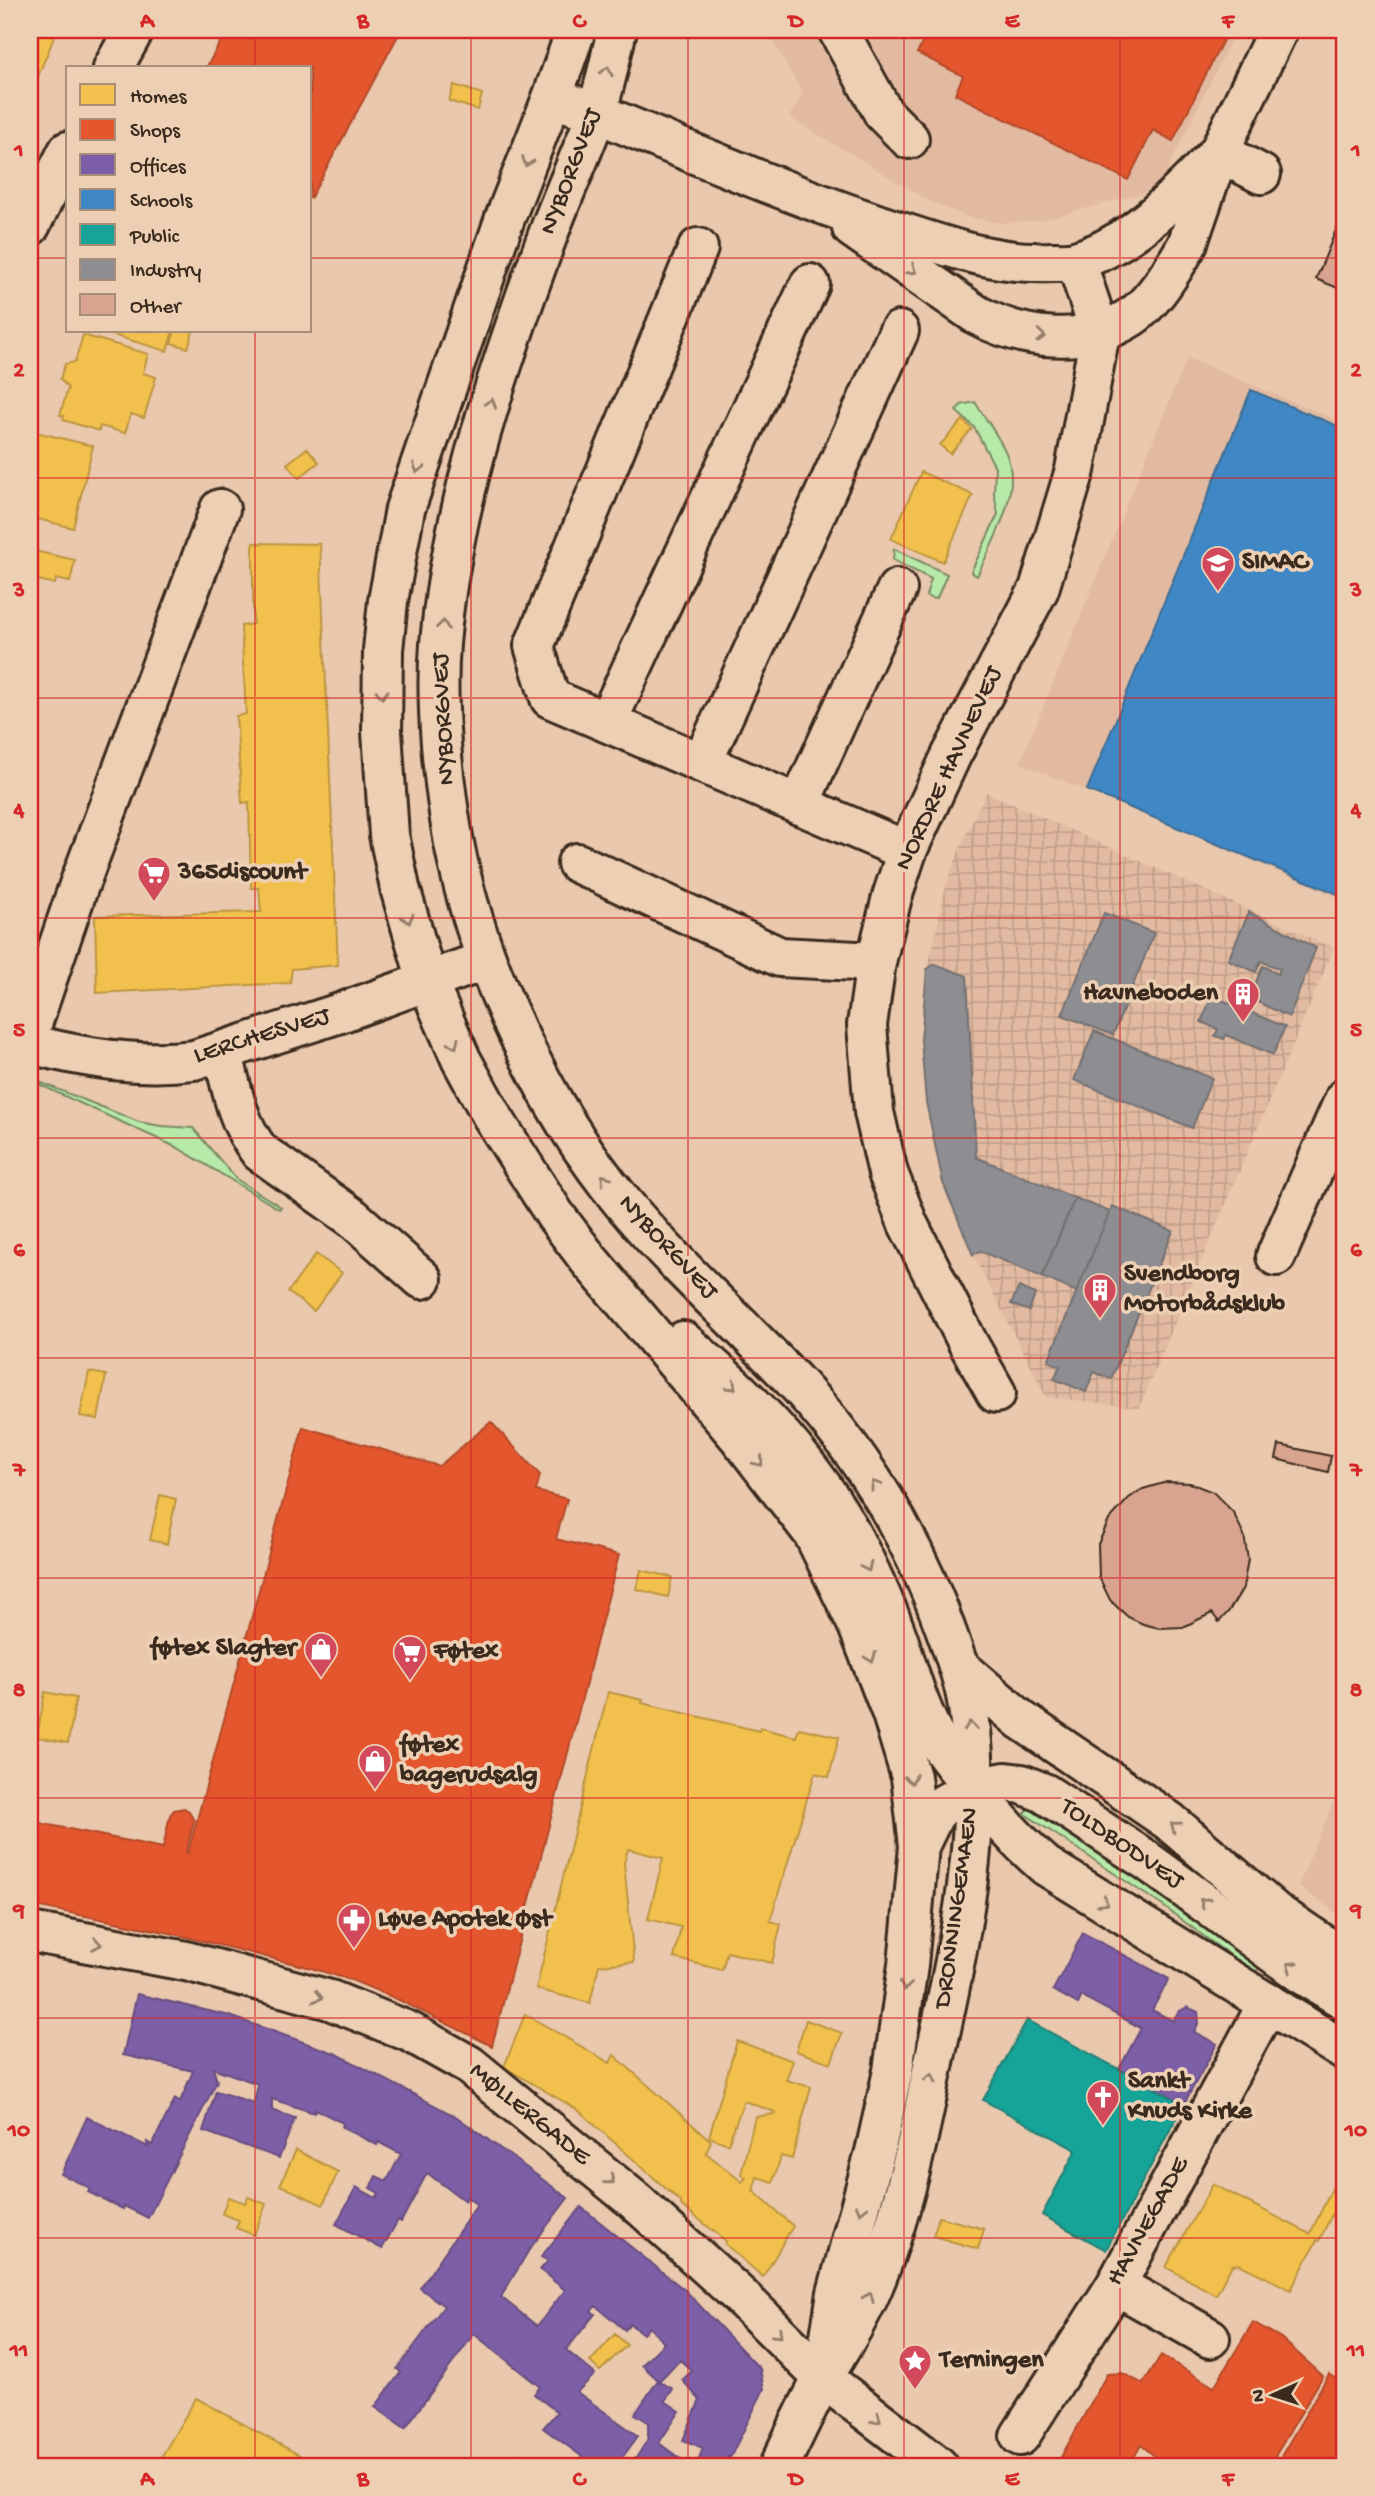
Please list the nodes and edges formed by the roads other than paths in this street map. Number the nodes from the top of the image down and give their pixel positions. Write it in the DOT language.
graph roads {
  1 [pos="134,30"];
  2 [pos="576,30"];
  3 [pos="617,30"];
  4 [pos="838,30"];
  5 [pos="1278,30"];
  6 [pos="114,66"];
  7 [pos="552,98"];
  8 [pos="597,113"];
  9 [pos="909,139"];
  10 [pos="1219,152"];
  11 [pos="66,155"];
  12 [pos="1261,174"];
  13 [pos="815,204"];
  14 [pos="30,226"];
  15 [pos="698,248"];
  16 [pos="1076,261"];
  17 [pos="810,284"];
  18 [pos="899,331"];
  19 [pos="1100,333"];
  20 [pos="220,509"];
  21 [pos="897,589"];
  22 [pos="607,722"];
  23 [pos="702,763"];
  24 [pos="799,805"];
  25 [pos="907,851"];
  26 [pos="577,863"];
  27 [pos="486,960"];
  28 [pos="876,962"];
  29 [pos="427,981"];
  30 [pos="30,1030"];
  31 [pos="30,1044"];
  32 [pos="223,1052"];
  33 [pos="1345,1098"];
  34 [pos="1276,1256"];
  35 [pos="589,1260"];
  36 [pos="422,1279"];
  37 [pos="996,1393"];
  38 [pos="958,1666"];
  39 [pos="973,1788"];
  40 [pos="919,1846"];
  41 [pos="971,1853"];
  42 [pos="1046,1866"];
  43 [pos="30,1932"];
  44 [pos="1345,1959"];
  45 [pos="1345,2000"];
  46 [pos="1268,2003"];
  47 [pos="1345,2051"];
  48 [pos="1116,2285"];
  49 [pos="1210,2338"];
  50 [pos="823,2378"];
  51 [pos="1020,2436"];
  52 [pos="779,2466"];
  53 [pos="938,2466"];
  1 -- 6 [label="street"];
  2 -- 7 [label="street, NYBORGVEJ"];
  8 -- 3 [label="street, NYBORGVEJ, one-way"];
  4 -- 9 [label="street"];
  5 -- 10 [label="street"];
  7 -- 8 [label="street"];
  7 -- 29 [label="street, NYBORGVEJ, one-way"];
  8 -- 13 [label="street"];
  27 -- 8 [label="street, NYBORGVEJ, one-way"];
  10 -- 12 [label="street"];
  10 -- 16 [label="street"];
  10 -- 19 [label="street"];
  11 -- 14 [label="street"];
  13 -- 16 [label="street"];
  13 -- 19 [label="street, one-way"];
  15 -- 22 [label="street"];
  16 -- 19 [label="street, NORDRE HAVNEVEJ"];
  17 -- 22 [label="street"];
  18 -- 23 [label="street"];
  19 -- 25 [label="street, NORDRE HAVNEVEJ"];
  20 -- 30 [label="street"];
  21 -- 24 [label="street"];
  22 -- 23 [label="street"];
  23 -- 24 [label="street"];
  24 -- 25 [label="street"];
  25 -- 28 [label="street, NORDRE HAVNEVEJ"];
  26 -- 28 [label="street"];
  27 -- 29 [label="street, LERCHESVEJ"];
  38 -- 27 [label="street, NYBORGVEJ, one-way"];
  28 -- 37 [label="street, NORDRE HAVNEVEJ"];
  29 -- 32 [label="street, LERCHESVEJ"];
  29 -- 35 [label="street, NYBORGVEJ, one-way"];
  31 -- 32 [label="street, LERCHESVEJ"];
  32 -- 36 [label="street"];
  33 -- 34 [label="street"];
  35 -- 39 [label="street, NYBORGVEJ, one-way"];
  35 -- 40 [label="street, NYBORGVEJ, one-way"];
  39 -- 38 [label="street, NYBORGVEJ, one-way"];
  44 -- 38 [label="street, TOLDBODVEJ, one-way"];
  39 -- 40 [label="street, DRONNINGEMAEN"];
  39 -- 41 [label="street, DRONNINGEMAEN"];
  39 -- 42 [label="street, TOLDBODVEJ"];
  45 -- 39 [label="street, TOLDBODVEJ, one-way"];
  40 -- 50 [label="street, DRONNINGEMAEN, one-way"];
  41 -- 42 [label="street, TOLDBODVEJ"];
  50 -- 41 [label="street, DRONNINGEMAEN, one-way"];
  42 -- 46 [label="street, TOLDBODVEJ, one-way"];
  43 -- 50 [label="street, MØLLERGADE, one-way"];
  46 -- 47 [label="street, TOLDBODVEJ"];
  46 -- 48 [label="street, HAVNEGADE"];
  48 -- 49 [label="street"];
  48 -- 51 [label="street, HAVNEGADE"];
  50 -- 52 [label="street, DRONNINGEMAEN"];
  50 -- 53 [label="street, MØLLERGADE, one-way"];
}
